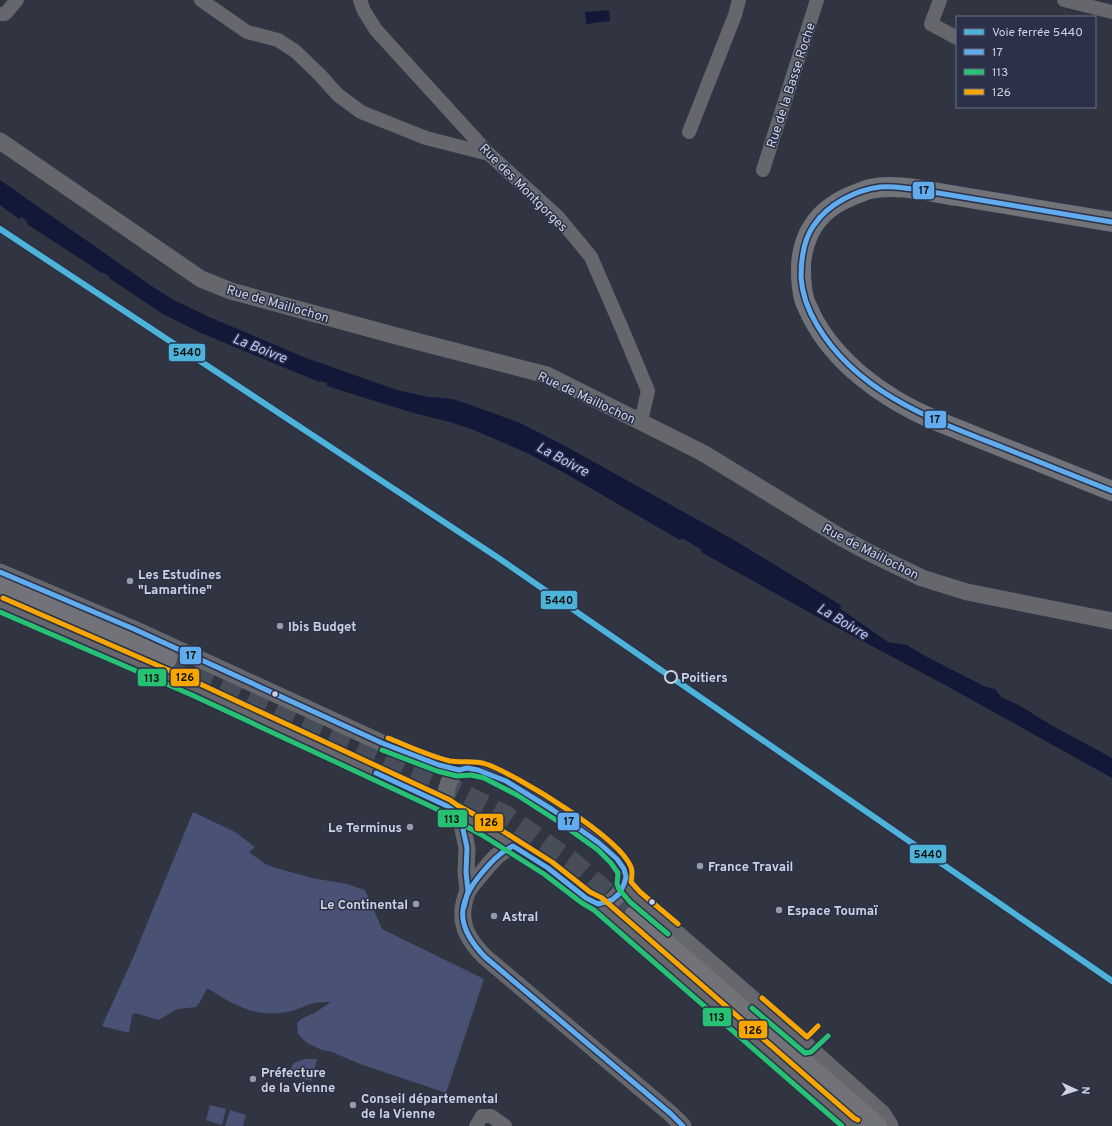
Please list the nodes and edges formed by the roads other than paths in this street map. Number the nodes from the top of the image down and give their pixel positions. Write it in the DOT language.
graph roads {
  1 [pos="17,0"];
  2 [pos="201,0"];
  3 [pos="360,0"];
  4 [pos="739,0"];
  5 [pos="817,0"];
  6 [pos="940,0"];
  7 [pos="1064,0"];
  8 [pos="1112,12"];
  9 [pos="0,14"];
  10 [pos="956,37"];
  11 [pos="689,132"];
  12 [pos="0,141"];
  13 [pos="489,154"];
  14 [pos="763,170"];
  15 [pos="1112,222"];
  16 [pos="640,421"];
  17 [pos="1112,491"];
  18 [pos="0,572"];
  19 [pos="0,587"];
  20 [pos="0,604"];
  21 [pos="1112,621"];
  22 [pos="167,659"];
  23 [pos="459,770"];
  24 [pos="454,810"];
  25 [pos="513,846"];
  26 [pos="624,884"];
  27 [pos="468,891"];
  28 [pos="598,904"];
  29 [pos="634,916"];
  30 [pos="476,1126"];
  31 [pos="505,1126"];
  32 [pos="683,1126"];
  33 [pos="855,1126"];
  34 [pos="876,1126"];
  35 [pos="890,1126"];
  1 -- 9 [label="street"];
  2 -- 13 [label="street"];
  3 -- 13 [label="street, Rue des Montgorges"];
  4 -- 11 [label="street"];
  5 -- 14 [label="street, Rue de la Basse Roche"];
  6 -- 10 [label="street"];
  7 -- 8 [label="street"];
  12 -- 16 [label="street, Rue de Maillochon"];
  13 -- 16 [label="street, Rue des Montgorges"];
  15 -- 17 [label="main road"];
  16 -- 21 [label="street, Rue de Maillochon"];
  18 -- 23 [label="street"];
  19 -- 22 [label="main road"];
  20 -- 24 [label="street"];
  23 -- 24 [label="street"];
  23 -- 26 [label="street"];
  24 -- 25 [label="street"];
  24 -- 27 [label="street"];
  25 -- 27 [label="street"];
  25 -- 28 [label="street"];
  26 -- 28 [label="street"];
  26 -- 35 [label="street"];
  27 -- 32 [label="street"];
  28 -- 33 [label="street"];
  29 -- 34 [label="main road"];
  30 -- 31 [label="street"];
}
